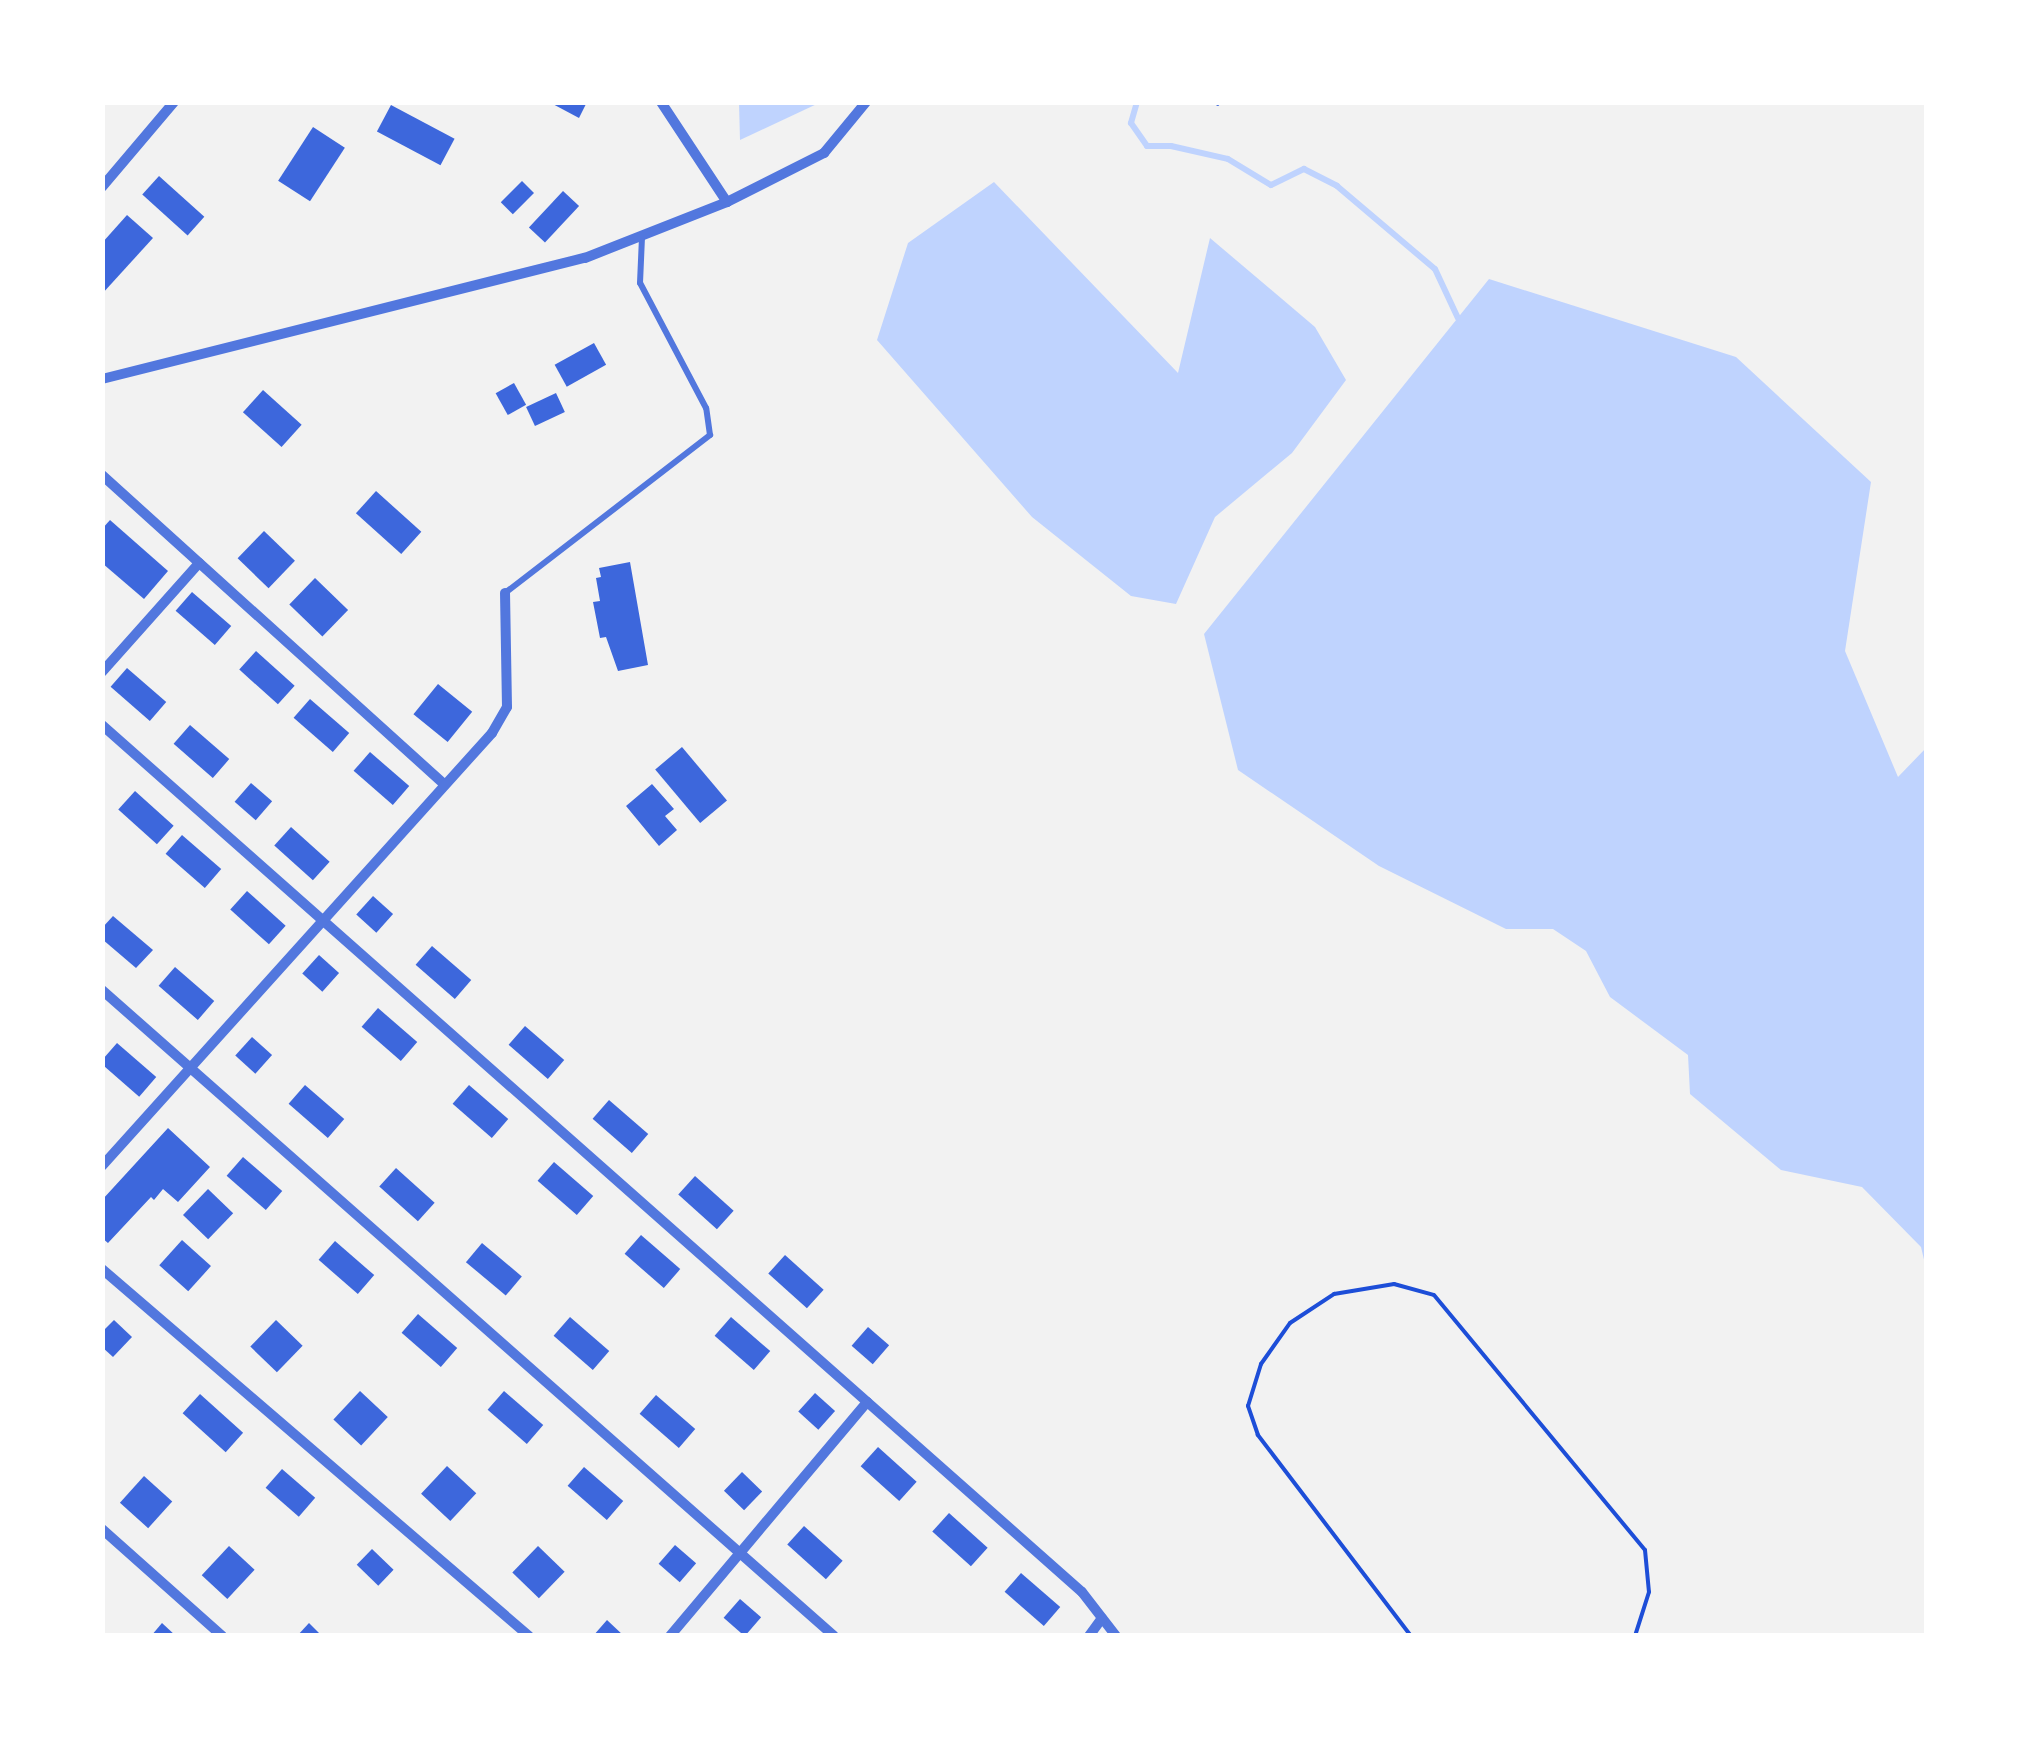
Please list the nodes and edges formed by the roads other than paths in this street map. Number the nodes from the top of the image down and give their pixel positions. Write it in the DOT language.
graph roads {
  1 [pos="174,102"];
  2 [pos="660,102"];
  3 [pos="866,102"];
  4 [pos="102,187"];
  5 [pos="727,202"];
  6 [pos="642,236"];
  7 [pos="102,379"];
  8 [pos="102,475"];
  9 [pos="199,562"];
  10 [pos="505,593"];
  11 [pos="102,672"];
  12 [pos="102,725"];
  13 [pos="445,785"];
  14 [pos="324,920"];
  15 [pos="102,990"];
  16 [pos="191,1068"];
  17 [pos="102,1166"];
  18 [pos="102,1270"];
  19 [pos="867,1402"];
  20 [pos="102,1529"];
  21 [pos="739,1554"];
  22 [pos="1102,1618"];
  23 [pos="222,1636"];
  24 [pos="529,1636"];
  25 [pos="670,1636"];
  26 [pos="834,1636"];
  27 [pos="1088,1636"];
  28 [pos="1116,1636"];
  1 -- 4 [label="street"];
  2 -- 5 [label="street"];
  3 -- 5 [label="street"];
  5 -- 6 [label="street"];
  6 -- 7 [label="street"];
  6 -- 10 [label="lane"];
  8 -- 9 [label="street"];
  9 -- 11 [label="street"];
  9 -- 13 [label="street"];
  10 -- 13 [label="street"];
  12 -- 14 [label="street"];
  13 -- 14 [label="street"];
  14 -- 16 [label="street"];
  14 -- 19 [label="street"];
  15 -- 16 [label="street"];
  16 -- 17 [label="street"];
  16 -- 21 [label="street"];
  18 -- 24 [label="street"];
  19 -- 21 [label="street"];
  19 -- 22 [label="street"];
  20 -- 23 [label="street"];
  21 -- 25 [label="street"];
  21 -- 26 [label="street"];
  22 -- 27 [label="street"];
  22 -- 28 [label="street"];
}
